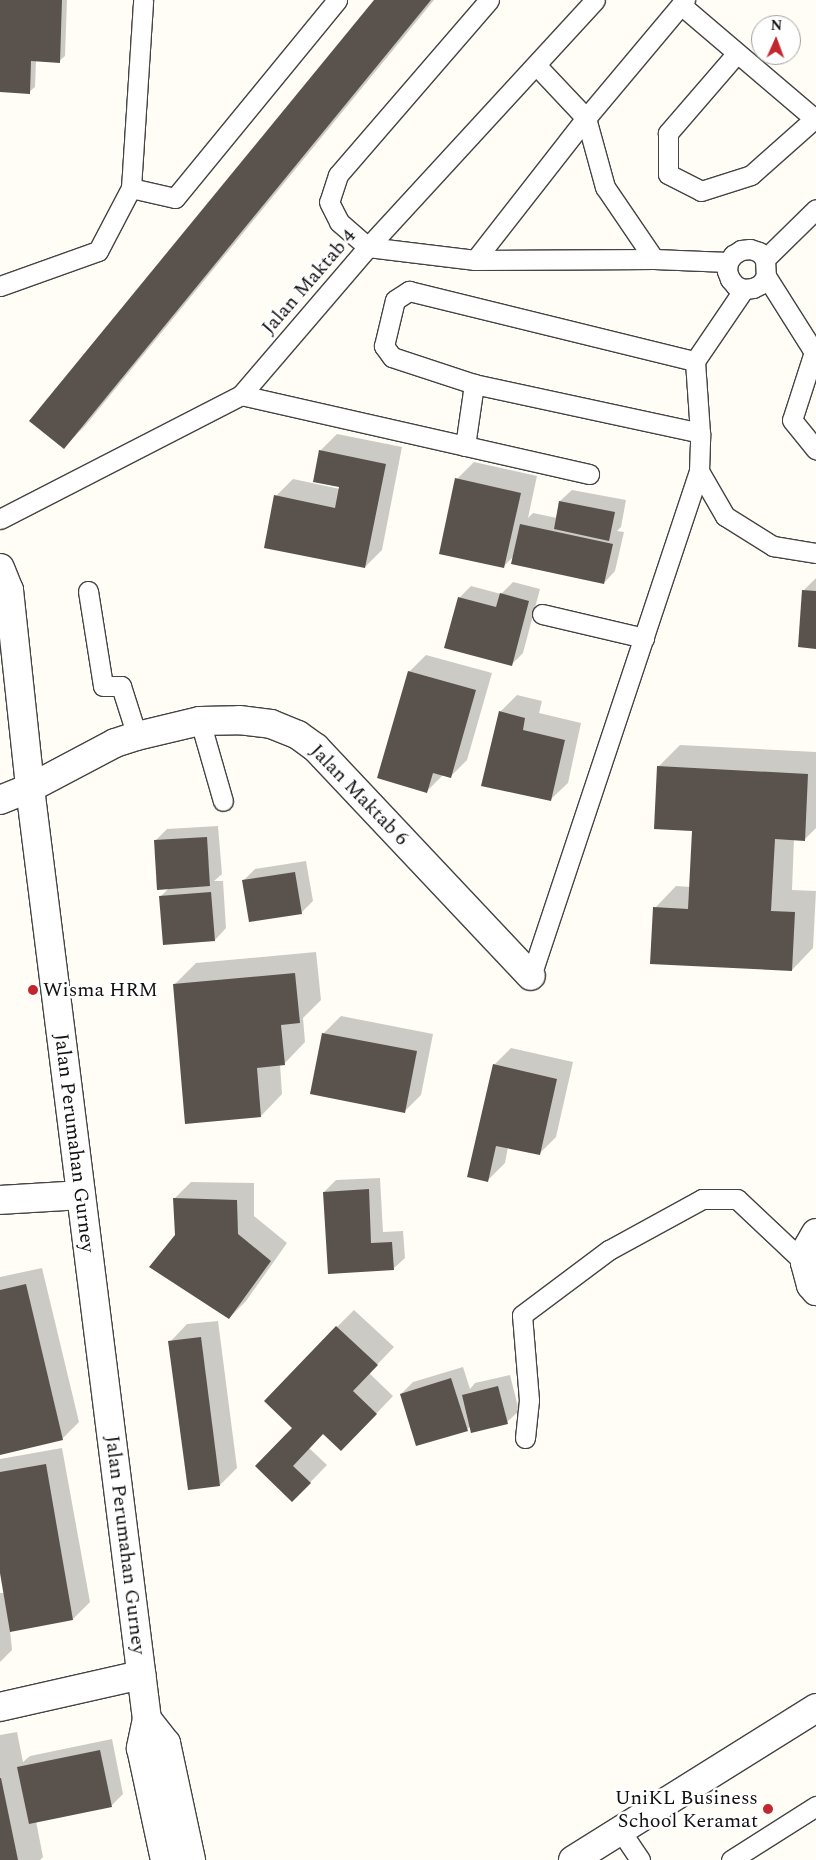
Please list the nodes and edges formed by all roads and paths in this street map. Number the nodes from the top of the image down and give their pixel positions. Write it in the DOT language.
graph roads {
  1 [pos="143,0"];
  2 [pos="337,0"];
  3 [pos="489,0"];
  4 [pos="595,0"];
  5 [pos="683,2"];
  6 [pos="737,53"];
  7 [pos="536,65"];
  8 [pos="586,118"];
  9 [pos="815,120"];
  10 [pos="131,188"];
  11 [pos="816,208"];
  12 [pos="368,247"];
  13 [pos="654,259"];
  14 [pos="475,260"];
  15 [pos="728,262"];
  16 [pos="766,268"];
  17 [pos="0,286"];
  18 [pos="744,289"];
  19 [pos="695,361"];
  20 [pos="474,384"];
  21 [pos="241,395"];
  22 [pos="700,433"];
  23 [pos="465,446"];
  24 [pos="816,450"];
  25 [pos="699,471"];
  26 [pos="588,474"];
  27 [pos="0,519"];
  28 [pos="816,553"];
  29 [pos="0,568"];
  30 [pos="88,591"];
  31 [pos="542,614"];
  32 [pos="644,638"];
  33 [pos="200,721"];
  34 [pos="137,736"];
  35 [pos="30,788"];
  36 [pos="0,800"];
  37 [pos="223,801"];
  38 [pos="531,976"];
  39 [pos="81,1195"];
  40 [pos="0,1200"];
  41 [pos="816,1233"];
  42 [pos="805,1263"];
  43 [pos="816,1291"];
  44 [pos="526,1438"];
  45 [pos="141,1675"];
  46 [pos="0,1707"];
  47 [pos="816,1708"];
  48 [pos="147,1719"];
  49 [pos="813,1814"];
  50 [pos="620,1830"];
  51 [pos="165,1860"];
  52 [pos="191,1860"];
  53 [pos="574,1860"];
  54 [pos="640,1860"];
  55 [pos="731,1860"];
  1 -- 10 [label="lane"];
  2 -- 10 [label="lane"];
  3 -- 12 [label="lane"];
  4 -- 7 [label="lane, Jalan Maktab 4"];
  5 -- 6 [label="lane"];
  5 -- 8 [label="lane"];
  6 -- 9 [label="lane"];
  6 -- 9 [label="lane"];
  7 -- 8 [label="lane"];
  7 -- 12 [label="lane, Jalan Maktab 4"];
  8 -- 13 [label="lane"];
  8 -- 14 [label="lane"];
  10 -- 17 [label="lane"];
  11 -- 16 [label="lane"];
  12 -- 14 [label="lane"];
  12 -- 21 [label="lane, Jalan Maktab 4"];
  13 -- 14 [label="lane"];
  13 -- 15 [label="lane"];
  15 -- 16 [label="lane"];
  15 -- 18 [label="lane"];
  16 -- 18 [label="lane"];
  16 -- 24 [label="lane"];
  18 -- 19 [label="lane"];
  19 -- 20 [label="lane"];
  19 -- 22 [label="lane"];
  20 -- 22 [label="lane"];
  20 -- 23 [label="lane"];
  21 -- 23 [label="lane"];
  21 -- 27 [label="lane, Jalan Maktab 4"];
  22 -- 25 [label="lane"];
  23 -- 26 [label="lane"];
  25 -- 28 [label="lane"];
  25 -- 32 [label="lane"];
  29 -- 35 [label="street, Jalan Perumahan Gurney"];
  30 -- 34 [label="lane"];
  31 -- 32 [label="lane"];
  32 -- 38 [label="lane"];
  33 -- 34 [label="street, Jalan Maktab 6"];
  33 -- 37 [label="lane"];
  33 -- 38 [label="street, Jalan Maktab 6"];
  34 -- 35 [label="street, Jalan Maktab 6"];
  35 -- 36 [label="street, Jalan Maktab 6"];
  35 -- 39 [label="street, Jalan Perumahan Gurney"];
  39 -- 40 [label="street"];
  39 -- 45 [label="street, Jalan Perumahan Gurney"];
  41 -- 42 [label="street"];
  42 -- 43 [label="street"];
  42 -- 44 [label="lane"];
  45 -- 46 [label="street"];
  45 -- 48 [label="street, Jalan Perumahan Gurney"];
  47 -- 50 [label="street"];
  48 -- 51 [label="street, Jalan Perumahan Gurney"];
  48 -- 52 [label="street"];
  49 -- 55 [label="lane"];
  50 -- 53 [label="street"];
  50 -- 54 [label="lane"];
}
